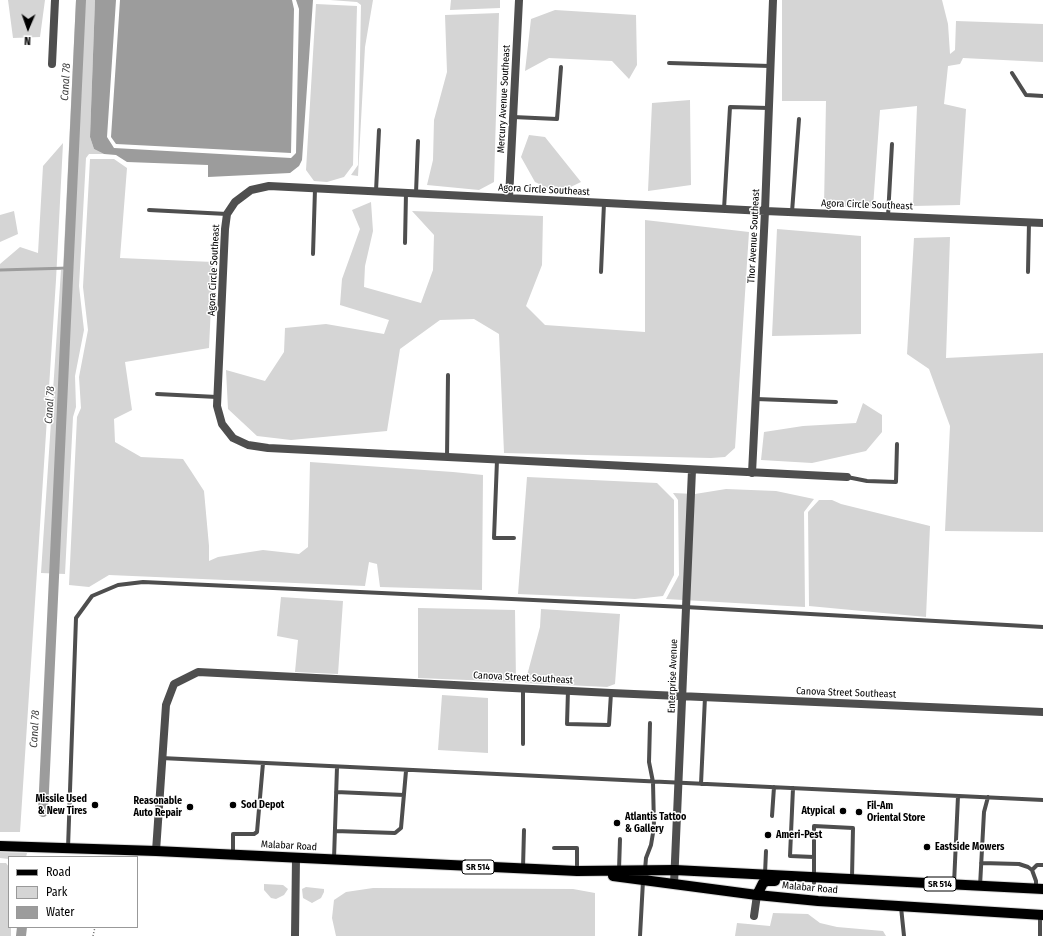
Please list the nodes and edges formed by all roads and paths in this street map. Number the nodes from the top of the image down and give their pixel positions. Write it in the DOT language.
graph roads {
  1 [pos="55,0"];
  2 [pos="519,0"];
  3 [pos="773,0"];
  4 [pos="669,63"];
  5 [pos="52,64"];
  6 [pos="770,66"];
  7 [pos="561,67"];
  8 [pos="1012,73"];
  9 [pos="1043,96"];
  10 [pos="769,108"];
  11 [pos="513,116"];
  12 [pos="799,119"];
  13 [pos="379,130"];
  14 [pos="418,141"];
  15 [pos="892,144"];
  16 [pos="315,188"];
  17 [pos="376,192"];
  18 [pos="406,193"];
  19 [pos="416,194"];
  20 [pos="509,198"];
  21 [pos="604,203"];
  22 [pos="724,209"];
  23 [pos="149,210"];
  24 [pos="765,211"];
  25 [pos="792,212"];
  26 [pos="227,214"];
  27 [pos="888,216"];
  28 [pos="1029,222"];
  29 [pos="1043,222"];
  30 [pos="405,243"];
  31 [pos="313,254"];
  32 [pos="601,272"];
  33 [pos="1028,272"];
  34 [pos="448,375"];
  35 [pos="157,394"];
  36 [pos="218,397"];
  37 [pos="756,399"];
  38 [pos="836,402"];
  39 [pos="897,444"];
  40 [pos="448,457"];
  41 [pos="497,460"];
  42 [pos="692,470"];
  43 [pos="752,473"];
  44 [pos="847,477"];
  45 [pos="514,538"];
  46 [pos="686,607"];
  47 [pos="1043,627"];
  48 [pos="523,688"];
  49 [pos="568,690"];
  50 [pos="611,693"];
  51 [pos="682,696"];
  52 [pos="705,697"];
  53 [pos="1043,712"];
  54 [pos="650,723"];
  55 [pos="523,744"];
  56 [pos="161,758"];
  57 [pos="263,763"];
  58 [pos="337,767"];
  59 [pos="406,771"];
  60 [pos="653,782"];
  61 [pos="678,783"];
  62 [pos="700,784"];
  63 [pos="774,787"];
  64 [pos="793,788"];
  65 [pos="336,792"];
  66 [pos="404,795"];
  67 [pos="958,796"];
  68 [pos="988,797"];
  69 [pos="1043,800"];
  70 [pos="772,816"];
  71 [pos="524,830"];
  72 [pos="335,831"];
  73 [pos="620,839"];
  74 [pos="0,846"];
  75 [pos="68,848"];
  76 [pos="554,848"];
  77 [pos="156,851"];
  78 [pos="766,851"];
  79 [pos="233,855"];
  80 [pos="814,857"];
  81 [pos="296,858"];
  82 [pos="334,860"];
  83 [pos="981,863"];
  84 [pos="1043,865"];
  85 [pos="523,869"];
  86 [pos="675,870"];
  87 [pos="1032,870"];
  88 [pos="577,871"];
  89 [pos="618,874"];
  90 [pos="644,875"];
  91 [pos="765,876"];
  92 [pos="852,880"];
  93 [pos="814,881"];
  94 [pos="674,884"];
  95 [pos="954,885"];
  96 [pos="980,886"];
  97 [pos="1040,889"];
  98 [pos="757,895"];
  99 [pos="901,907"];
  100 [pos="1042,915"];
  101 [pos="754,916"];
  102 [pos="295,936"];
  103 [pos="640,936"];
  104 [pos="904,936"];
  105 [pos="1040,936"];
  1 -- 5 [label="street"];
  2 -- 11 [label="street, Mercury Avenue Southeast"];
  3 -- 6 [label="street, Thor Avenue Southeast"];
  4 -- 6 [label="lane"];
  6 -- 10 [label="street, Thor Avenue Southeast"];
  7 -- 11 [label="lane"];
  8 -- 9 [label="lane"];
  10 -- 22 [label="lane"];
  10 -- 24 [label="street, Thor Avenue Southeast"];
  11 -- 20 [label="street, Mercury Avenue Southeast"];
  12 -- 25 [label="lane"];
  13 -- 17 [label="lane"];
  14 -- 19 [label="lane"];
  15 -- 27 [label="lane"];
  16 -- 17 [label="street, Agora Circle Southeast"];
  16 -- 26 [label="street, Agora Circle Southeast"];
  16 -- 31 [label="lane"];
  17 -- 18 [label="street, Agora Circle Southeast"];
  18 -- 19 [label="street, Agora Circle Southeast"];
  18 -- 30 [label="lane"];
  19 -- 20 [label="street, Agora Circle Southeast"];
  20 -- 21 [label="street, Agora Circle Southeast"];
  21 -- 22 [label="street, Agora Circle Southeast"];
  21 -- 32 [label="lane"];
  22 -- 24 [label="street, Agora Circle Southeast"];
  23 -- 26 [label="lane"];
  24 -- 25 [label="street, Agora Circle Southeast"];
  24 -- 37 [label="street, Thor Avenue Southeast"];
  25 -- 27 [label="street, Agora Circle Southeast"];
  26 -- 36 [label="street, Agora Circle Southeast"];
  27 -- 28 [label="street, Agora Circle Southeast"];
  28 -- 29 [label="street, Agora Circle Southeast"];
  28 -- 33 [label="lane"];
  34 -- 40 [label="lane"];
  35 -- 36 [label="lane"];
  36 -- 40 [label="street, Agora Circle Southeast"];
  37 -- 38 [label="lane"];
  37 -- 43 [label="street, Thor Avenue Southeast"];
  39 -- 44 [label="lane"];
  40 -- 41 [label="street, Agora Circle Southeast"];
  41 -- 42 [label="street, Agora Circle Southeast"];
  41 -- 45 [label="lane"];
  42 -- 43 [label="street, Agora Circle Southeast"];
  42 -- 46 [label="street, Enterprise Avenue"];
  43 -- 44 [label="street, Agora Circle Southeast"];
  46 -- 47 [label="lane"];
  46 -- 51 [label="street, Enterprise Avenue"];
  46 -- 75 [label="lane"];
  48 -- 49 [label="street, Canova Street Southeast"];
  48 -- 55 [label="lane"];
  48 -- 56 [label="street, Canova Street Southeast"];
  49 -- 50 [label="street, Canova Street Southeast"];
  49 -- 50 [label="lane"];
  50 -- 51 [label="street, Canova Street Southeast"];
  51 -- 52 [label="street, Canova Street Southeast"];
  51 -- 61 [label="street, Enterprise Avenue"];
  52 -- 53 [label="street, Canova Street Southeast"];
  52 -- 62 [label="lane"];
  54 -- 60 [label="lane"];
  56 -- 57 [label="lane"];
  56 -- 77 [label="street, Canova Street Southeast"];
  57 -- 58 [label="lane"];
  57 -- 79 [label="lane"];
  58 -- 59 [label="lane"];
  58 -- 65 [label="lane"];
  59 -- 60 [label="lane"];
  59 -- 66 [label="lane"];
  60 -- 61 [label="lane"];
  60 -- 90 [label="lane"];
  61 -- 62 [label="lane"];
  61 -- 86 [label="street, Enterprise Avenue"];
  62 -- 63 [label="lane"];
  63 -- 64 [label="lane"];
  63 -- 70 [label="lane"];
  64 -- 67 [label="lane"];
  64 -- 80 [label="lane"];
  65 -- 66 [label="lane"];
  65 -- 72 [label="lane"];
  66 -- 72 [label="lane"];
  67 -- 68 [label="lane"];
  67 -- 95 [label="lane"];
  68 -- 69 [label="lane"];
  68 -- 83 [label="lane"];
  71 -- 85 [label="lane"];
  72 -- 82 [label="lane"];
  73 -- 89 [label="lane"];
  74 -- 75 [label="main road, Malabar Road / SR 514"];
  75 -- 77 [label="main road, Malabar Road / SR 514"];
  76 -- 88 [label="lane"];
  77 -- 79 [label="main road, Malabar Road / SR 514"];
  78 -- 91 [label="lane"];
  79 -- 81 [label="main road, Malabar Road / SR 514"];
  80 -- 92 [label="lane"];
  80 -- 93 [label="lane"];
  81 -- 82 [label="main road, Malabar Road / SR 514"];
  81 -- 102 [label="street"];
  82 -- 85 [label="main road, Malabar Road / SR 514"];
  83 -- 87 [label="lane"];
  83 -- 96 [label="lane"];
  84 -- 87 [label="lane"];
  85 -- 88 [label="main road, Malabar Road / SR 514"];
  86 -- 90 [label="main road, Malabar Road / SR 514"];
  86 -- 91 [label="main road, Malabar Road / SR 514"];
  86 -- 94 [label="street, Enterprise Avenue"];
  87 -- 97 [label="lane"];
  88 -- 89 [label="main road, Malabar Road / SR 514"];
  89 -- 90 [label="main road, Malabar Road / SR 514"];
  90 -- 94 [label="main road, Malabar Road / SR 514"];
  90 -- 103 [label="lane"];
  91 -- 93 [label="main road, Malabar Road / SR 514"];
  92 -- 93 [label="main road, Malabar Road / SR 514"];
  92 -- 95 [label="main road, Malabar Road / SR 514"];
  93 -- 98 [label="main road"];
  94 -- 98 [label="main road, Malabar Road / SR 514"];
  95 -- 96 [label="main road, Malabar Road / SR 514"];
  96 -- 97 [label="main road, Malabar Road / SR 514"];
  98 -- 99 [label="main road, Malabar Road / SR 514"];
  98 -- 101 [label="street"];
  99 -- 100 [label="main road, Malabar Road / SR 514"];
  99 -- 104 [label="lane"];
  100 -- 105 [label="lane"];
}
